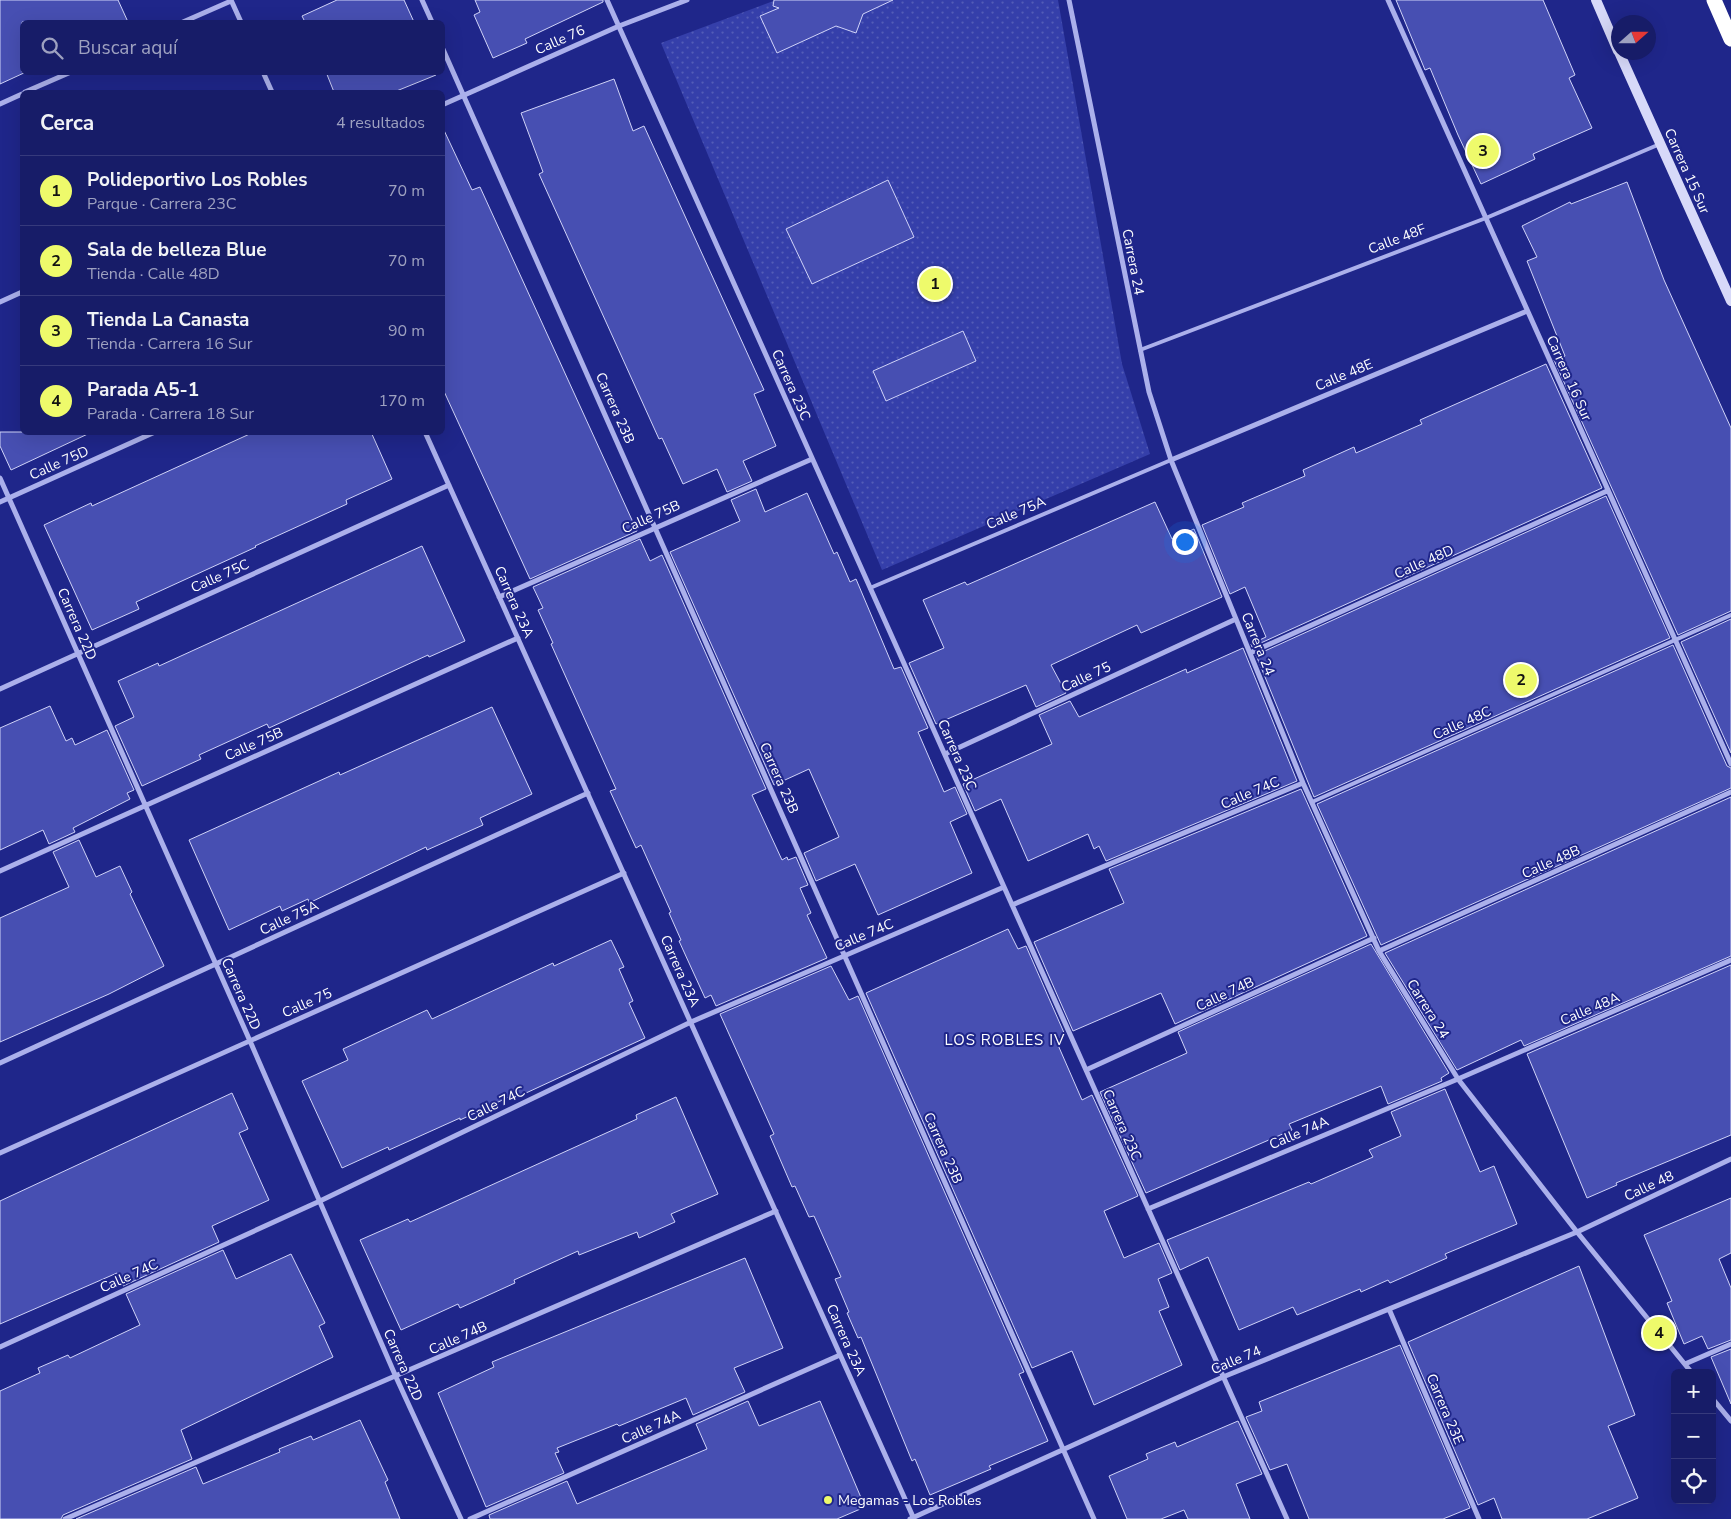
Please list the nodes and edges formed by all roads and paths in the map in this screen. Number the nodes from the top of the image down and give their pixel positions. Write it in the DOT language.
graph roads {
  1 [pos="422,0"];
  2 [pos="607,0"];
  3 [pos="688,0"];
  4 [pos="1069,0"];
  5 [pos="1388,0"];
  6 [pos="1596,0"];
  7 [pos="1714,0"];
  8 [pos="231,1"];
  9 [pos="188,20"];
  10 [pos="240,20"];
  11 [pos="431,20"];
  12 [pos="618,26"];
  13 [pos="1611,34"];
  14 [pos="1731,38"];
  15 [pos="445,53"];
  16 [pos="1623,60"];
  17 [pos="63,75"];
  18 [pos="264,75"];
  19 [pos="31,90"];
  20 [pos="271,90"];
  21 [pos="20,95"];
  22 [pos="464,96"];
  23 [pos="0,104"];
  24 [pos="445,104"];
  25 [pos="1660,144"];
  26 [pos="1486,218"];
  27 [pos="20,293"];
  28 [pos="1731,301"];
  29 [pos="0,302"];
  30 [pos="1527,311"];
  31 [pos="1140,350"];
  32 [pos="148,435"];
  33 [pos="426,435"];
  34 [pos="812,458"];
  35 [pos="1171,460"];
  36 [pos="0,478"];
  37 [pos="449,485"];
  38 [pos="1607,491"];
  39 [pos="9,498"];
  40 [pos="0,502"];
  41 [pos="655,527"];
  42 [pos="870,588"];
  43 [pos="500,597"];
  44 [pos="1731,615"];
  45 [pos="1236,619"];
  46 [pos="518,638"];
  47 [pos="1674,640"];
  48 [pos="78,653"];
  49 [pos="1250,653"];
  50 [pos="0,689"];
  51 [pos="945,754"];
  52 [pos="1731,764"];
  53 [pos="1303,783"];
  54 [pos="1731,792"];
  55 [pos="588,794"];
  56 [pos="1312,802"];
  57 [pos="146,805"];
  58 [pos="0,871"];
  59 [pos="624,873"];
  60 [pos="1004,887"];
  61 [pos="1012,905"];
  62 [pos="1374,938"];
  63 [pos="1379,951"];
  64 [pos="845,955"];
  65 [pos="1731,960"];
  66 [pos="216,964"];
  67 [pos="691,1022"];
  68 [pos="250,1041"];
  69 [pos="0,1063"];
  70 [pos="1086,1070"];
  71 [pos="1458,1079"];
  72 [pos="0,1154"];
  73 [pos="1731,1159"];
  74 [pos="320,1201"];
  75 [pos="1148,1209"];
  76 [pos="776,1212"];
  77 [pos="1577,1232"];
  78 [pos="1390,1309"];
  79 [pos="1731,1344"];
  80 [pos="0,1347"];
  81 [pos="840,1355"];
  82 [pos="1685,1364"];
  83 [pos="1689,1369"];
  84 [pos="1223,1377"];
  85 [pos="396,1378"];
  86 [pos="1716,1403"];
  87 [pos="1731,1421"];
  88 [pos="1064,1449"];
  89 [pos="912,1518"];
  90 [pos="65,1519"];
  91 [pos="461,1519"];
  92 [pos="470,1519"];
  93 [pos="1094,1519"];
  94 [pos="1287,1519"];
  95 [pos="1479,1519"];
  1 -- 11 [label="street"];
  2 -- 12 [label="street, Carrera 23C"];
  3 -- 12 [label="street, Calle 76"];
  4 -- 31 [label="street, Carrera 24"];
  5 -- 26 [label="street, Carrera 16 Sur"];
  6 -- 13 [label="street, Carrera 15 Sur"];
  7 -- 14 [label="highway"];
  8 -- 9 [label="street"];
  8 -- 10 [label="street"];
  12 -- 22 [label="street, Calle 76"];
  12 -- 34 [label="street, Carrera 23C"];
  15 -- 22 [label="street, Carrera 23B"];
  16 -- 25 [label="street, Carrera 15 Sur"];
  17 -- 19 [label="street"];
  18 -- 20 [label="street"];
  21 -- 23 [label="street"];
  22 -- 24 [label="street, Calle 76"];
  22 -- 41 [label="street, Carrera 23B"];
  25 -- 26 [label="lane, Calle 48F"];
  25 -- 28 [label="street, Carrera 15 Sur"];
  26 -- 30 [label="street, Carrera 16 Sur"];
  26 -- 31 [label="lane, Calle 48F"];
  27 -- 29 [label="street"];
  30 -- 35 [label="street, Calle 48E"];
  30 -- 38 [label="street, Carrera 16 Sur"];
  31 -- 35 [label="street, Carrera 24"];
  32 -- 39 [label="street, Calle 75D"];
  33 -- 37 [label="street, Carrera 23A"];
  34 -- 41 [label="street, Calle 75B"];
  34 -- 42 [label="street, Carrera 23C"];
  35 -- 42 [label="lane, Calle 75A"];
  35 -- 45 [label="street, Carrera 24"];
  36 -- 39 [label="street, Carrera 22D"];
  37 -- 43 [label="street, Carrera 23A"];
  37 -- 48 [label="street, Calle 75C"];
  38 -- 47 [label="street, Carrera 16 Sur"];
  38 -- 49 [label="street, Calle 48D"];
  39 -- 40 [label="street, Calle 75D"];
  39 -- 48 [label="street, Carrera 22D"];
  41 -- 43 [label="street, Calle 75B"];
  41 -- 64 [label="street, Carrera 23B"];
  42 -- 51 [label="street, Carrera 23C"];
  43 -- 46 [label="street, Carrera 23A"];
  44 -- 47 [label="lane, Calle 48C"];
  45 -- 49 [label="street, Carrera 24"];
  45 -- 51 [label="street, Calle 75"];
  46 -- 55 [label="street, Carrera 23A"];
  46 -- 57 [label="street, Calle 75B"];
  47 -- 52 [label="street, Carrera 16 Sur"];
  47 -- 56 [label="lane, Calle 48C"];
  48 -- 50 [label="street, Calle 75C"];
  48 -- 57 [label="street, Carrera 22D"];
  49 -- 53 [label="street, Carrera 24"];
  51 -- 60 [label="street, Carrera 23C"];
  53 -- 56 [label="street, Carrera 24"];
  53 -- 61 [label="street, Calle 74C"];
  54 -- 63 [label="street, Calle 48B"];
  55 -- 59 [label="street, Carrera 23A"];
  55 -- 66 [label="street, Calle 75A"];
  56 -- 62 [label="street, Carrera 24"];
  57 -- 58 [label="street, Calle 75B"];
  57 -- 66 [label="street, Carrera 22D"];
  59 -- 67 [label="street, Carrera 23A"];
  59 -- 68 [label="street, Calle 75"];
  60 -- 61 [label="street, Carrera 23C"];
  60 -- 64 [label="street, Calle 74C"];
  61 -- 70 [label="street, Carrera 23C"];
  62 -- 63 [label="street, Carrera 24"];
  62 -- 70 [label="street, Calle 74B"];
  63 -- 71 [label="street, Carrera 24"];
  64 -- 67 [label="street, Calle 74C"];
  64 -- 88 [label="street, Carrera 23B"];
  65 -- 71 [label="street, Calle 48A"];
  66 -- 68 [label="street, Carrera 22D"];
  66 -- 69 [label="street, Calle 75A"];
  67 -- 74 [label="street, Calle 74C"];
  67 -- 76 [label="street, Carrera 23A"];
  68 -- 72 [label="street, Calle 75"];
  68 -- 74 [label="street, Carrera 22D"];
  70 -- 75 [label="street, Carrera 23C"];
  71 -- 75 [label="street, Calle 74A"];
  71 -- 77 [label="street, Carrera 24"];
  73 -- 77 [label="street, Calle 48"];
  74 -- 80 [label="street, Calle 74C"];
  74 -- 85 [label="street, Carrera 22D"];
  75 -- 84 [label="street, Carrera 23C"];
  76 -- 81 [label="street, Carrera 23A"];
  76 -- 85 [label="street, Calle 74B"];
  77 -- 78 [label="street, Calle 74"];
  77 -- 82 [label="street, Carrera 24"];
  78 -- 84 [label="street, Calle 74"];
  78 -- 95 [label="street, Carrera 23E"];
  79 -- 82 [label="street"];
  81 -- 89 [label="street, Carrera 23A"];
  81 -- 92 [label="street, Calle 74A"];
  82 -- 83 [label="street, Carrera 24"];
  84 -- 88 [label="street, Calle 74"];
  84 -- 94 [label="street, Carrera 23C"];
  85 -- 90 [label="street, Calle 74B"];
  85 -- 91 [label="street, Carrera 22D"];
  86 -- 87 [label="street"];
  88 -- 89 [label="street, Calle 74"];
  88 -- 93 [label="street, Carrera 23B"];
}
